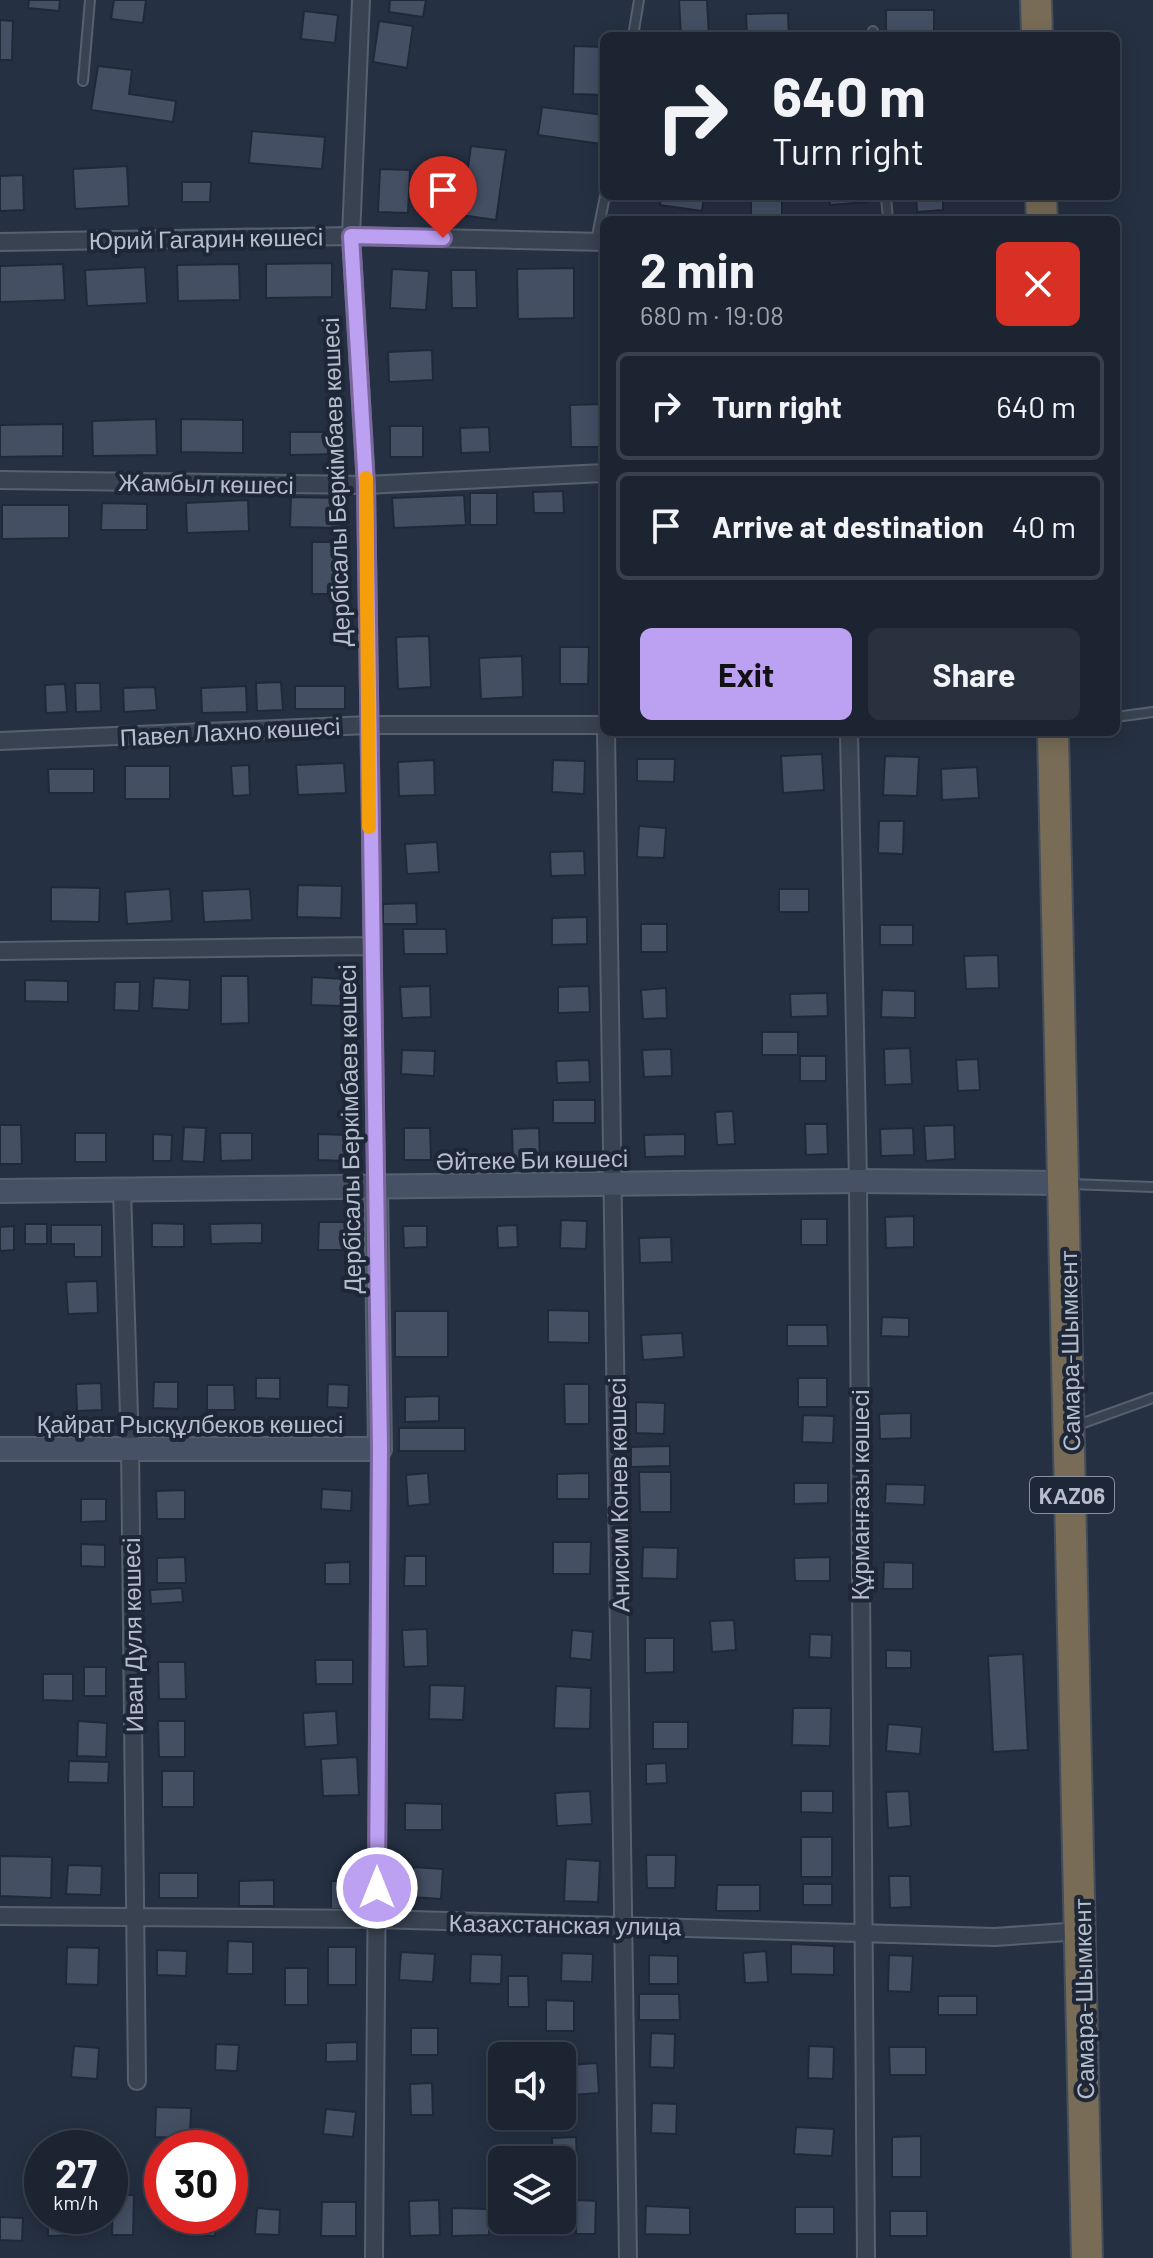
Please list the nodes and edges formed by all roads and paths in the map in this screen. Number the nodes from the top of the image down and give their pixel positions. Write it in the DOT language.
graph roads {
  1 [pos="90,0"];
  2 [pos="361,0"];
  3 [pos="639,0"];
  4 [pos="1036,0"];
  5 [pos="634,32"];
  6 [pos="1037,32"];
  7 [pos="83,81"];
  8 [pos="351,236"];
  9 [pos="0,242"];
  10 [pos="600,242"];
  11 [pos="600,473"];
  12 [pos="0,480"];
  13 [pos="366,485"];
  14 [pos="1153,712"];
  15 [pos="1120,716"];
  16 [pos="368,725"];
  17 [pos="600,725"];
  18 [pos="606,736"];
  19 [pos="849,736"];
  20 [pos="1053,736"];
  21 [pos="0,741"];
  22 [pos="371,946"];
  23 [pos="0,951"];
  24 [pos="858,1181"];
  25 [pos="1064,1183"];
  26 [pos="611,1184"];
  27 [pos="376,1186"];
  28 [pos="1153,1187"];
  29 [pos="122,1189"];
  30 [pos="0,1191"];
  31 [pos="1153,1398"];
  32 [pos="1070,1427"];
  33 [pos="130,1448"];
  34 [pos="0,1449"];
  35 [pos="380,1449"];
  36 [pos="0,1916"];
  37 [pos="136,1917"];
  38 [pos="377,1919"];
  39 [pos="624,1925"];
  40 [pos="861,1931"];
  41 [pos="1081,1931"];
  42 [pos="137,2081"];
  43 [pos="374,2258"];
  44 [pos="628,2258"];
  45 [pos="866,2258"];
  46 [pos="1087,2258"];
  1 -- 7 [label="lane"];
  2 -- 8 [label="street, Дербісалы Беркімбаев көшесі"];
  3 -- 5 [label="lane"];
  4 -- 6 [label="highway"];
  8 -- 9 [label="street, Юрий Гагарин көшесі"];
  8 -- 10 [label="street, Юрий Гагарин көшесі"];
  8 -- 13 [label="street, Дербісалы Беркімбаев көшесі"];
  11 -- 13 [label="street, Жамбыл көшесі"];
  12 -- 13 [label="street, Жамбыл көшесі"];
  13 -- 16 [label="street, Дербісалы Беркімбаев көшесі"];
  14 -- 15 [label="lane"];
  16 -- 17 [label="street, Павел Лахно көшесі"];
  16 -- 21 [label="street, Павел Лахно көшесі"];
  16 -- 22 [label="street, Дербісалы Беркімбаев көшесі"];
  18 -- 26 [label="street, Анисим Конев көшесі"];
  19 -- 24 [label="street, Құрманғазы көшесі"];
  20 -- 25 [label="highway, Самара-Шымкент / KАZ06"];
  22 -- 23 [label="street"];
  22 -- 27 [label="street, Дербісалы Беркімбаев көшесі"];
  24 -- 25 [label="main road, Әйтеке Би көшесі"];
  24 -- 26 [label="main road, Әйтеке Би көшесі"];
  24 -- 40 [label="street, Құрманғазы көшесі"];
  25 -- 28 [label="lane"];
  25 -- 32 [label="highway, Самара-Шымкент / KАZ06"];
  26 -- 27 [label="main road, Әйтеке Би көшесі"];
  26 -- 39 [label="street, Анисим Конев көшесі"];
  27 -- 29 [label="main road, Әйтеке Би көшесі"];
  27 -- 35 [label="main road, Дербісалы Беркімбаев көшесі"];
  29 -- 30 [label="main road, Әйтеке Би көшесі"];
  29 -- 33 [label="street, Иван Дуля көшесі"];
  31 -- 32 [label="lane"];
  32 -- 41 [label="highway, Самара-Шымкент / KАZ06"];
  33 -- 34 [label="main road, Қайрат Рысқұлбеков көшесі"];
  33 -- 35 [label="main road, Қайрат Рысқұлбеков көшесі"];
  33 -- 37 [label="street, Иван Дуля көшесі"];
  35 -- 38 [label="street, Дербісалы Беркімбаев көшесі"];
  36 -- 37 [label="street, Казахстанская улица"];
  37 -- 38 [label="street, Казахстанская улица"];
  37 -- 42 [label="street, Иван Дуля көшесі"];
  38 -- 39 [label="street, Казахстанская улица"];
  38 -- 43 [label="street, Дербісалы Беркімбаев көшесі"];
  39 -- 40 [label="street, Казахстанская улица"];
  39 -- 44 [label="street, Анисим Конев көшесі"];
  40 -- 41 [label="street, Казахстанская улица"];
  40 -- 45 [label="street, Құрманғазы көшесі"];
  41 -- 46 [label="highway, Самара-Шымкент / KАZ06"];
}
